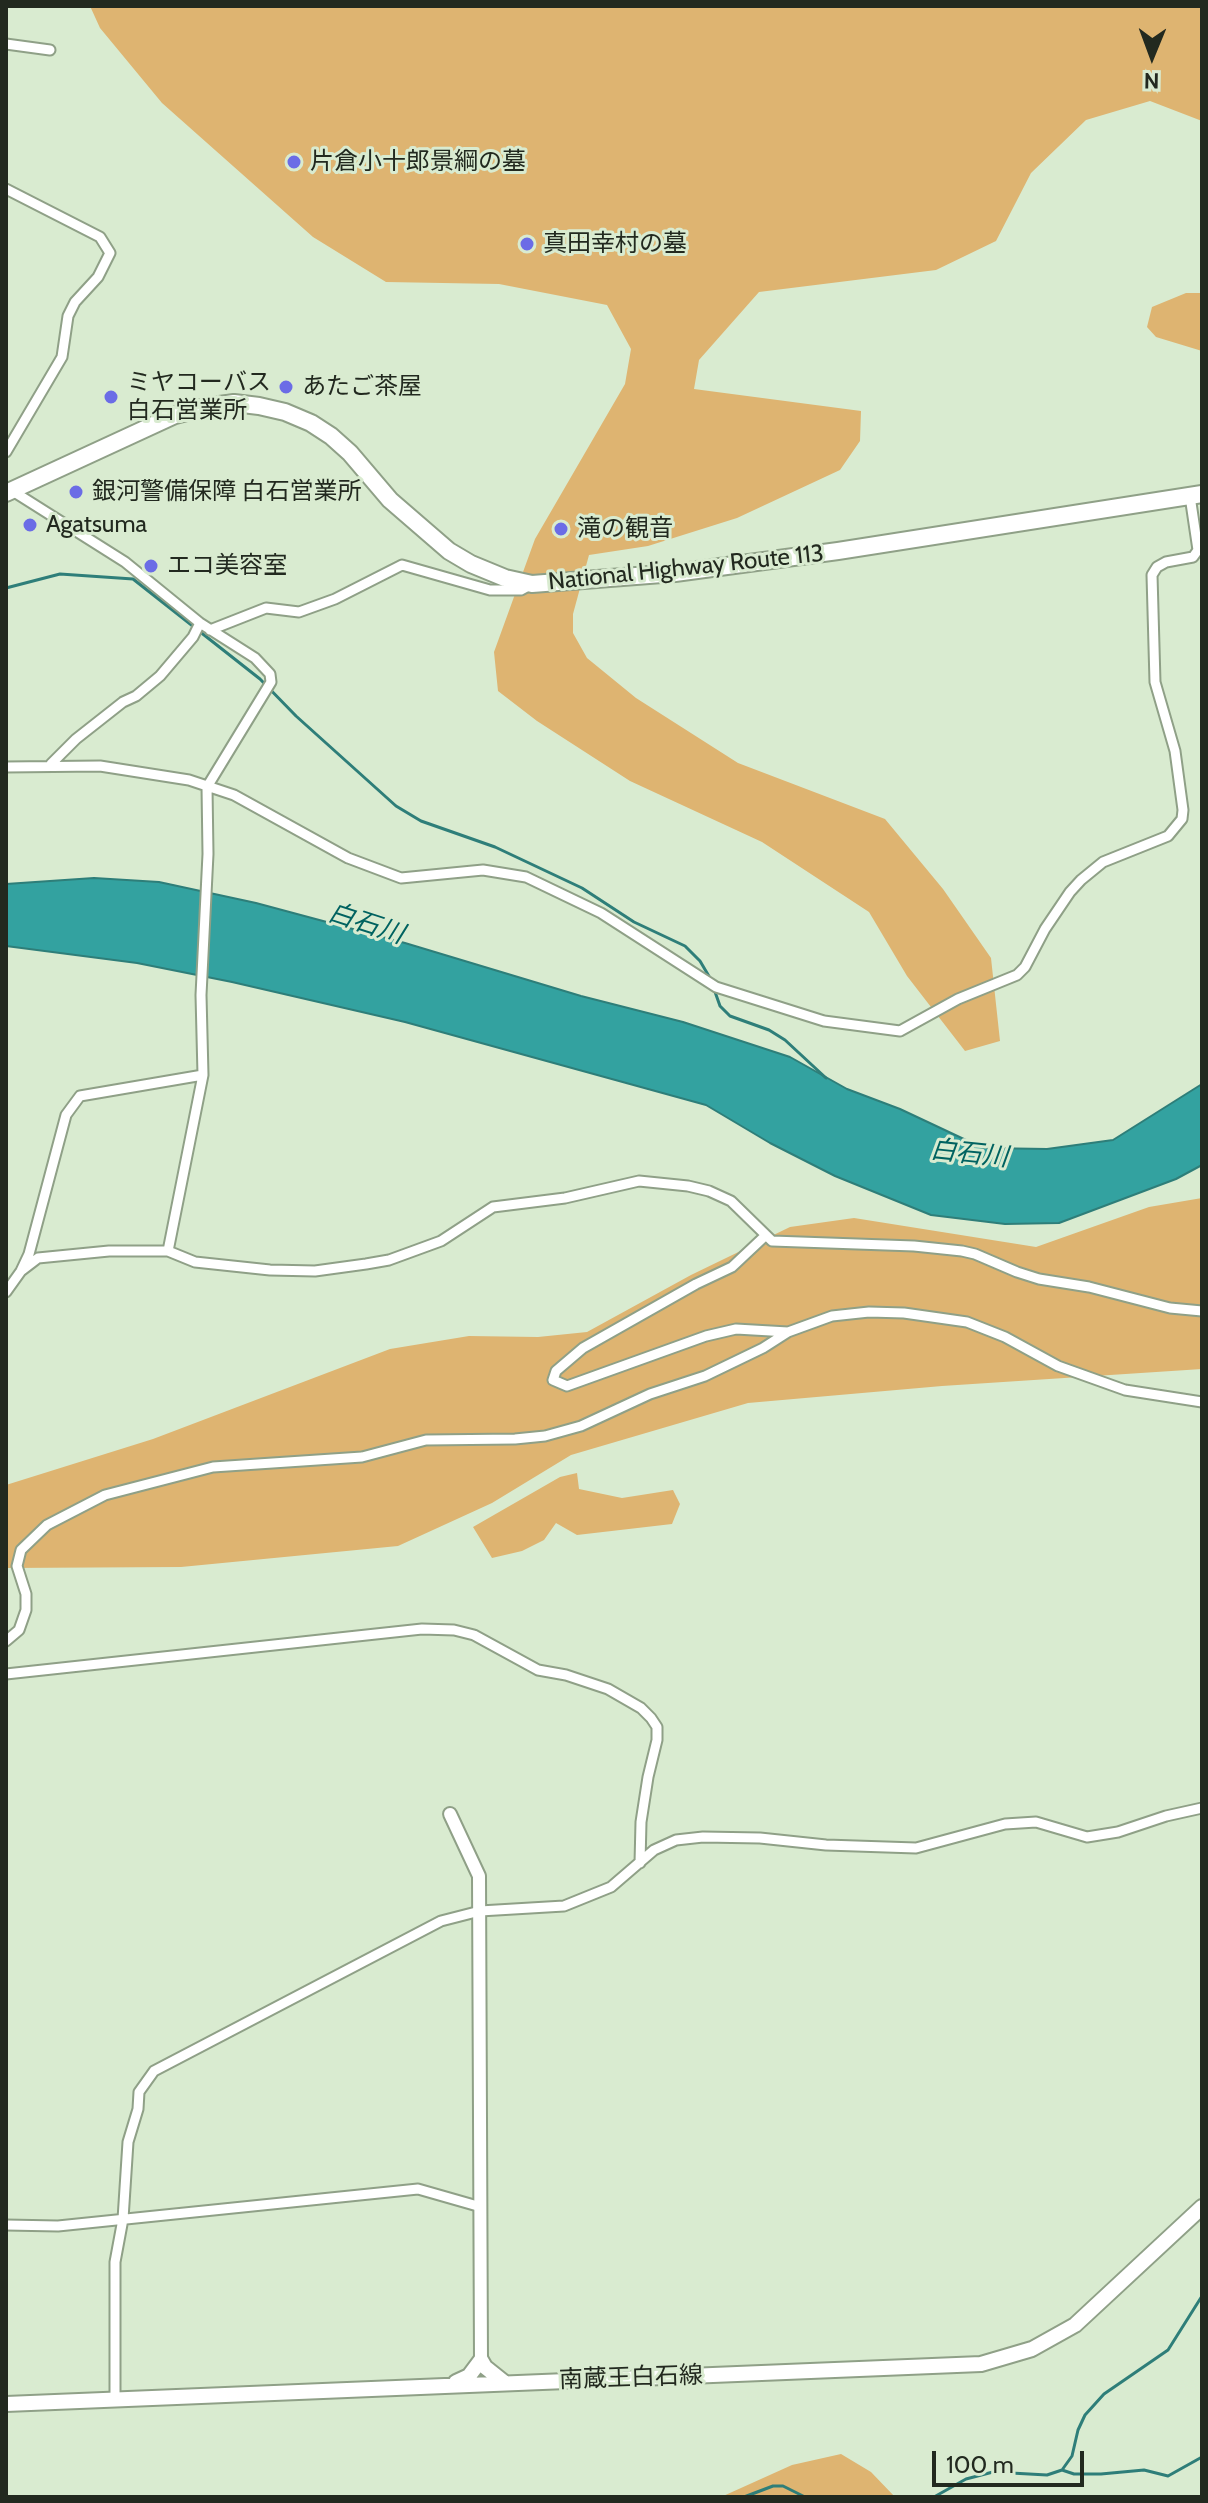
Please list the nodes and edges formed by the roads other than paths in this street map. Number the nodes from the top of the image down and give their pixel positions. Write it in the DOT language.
graph roads {
  1 [pos="6,44"];
  2 [pos="50,50"];
  3 [pos="6,189"];
  4 [pos="6,452"];
  5 [pos="8,492"];
  6 [pos="1196,495"];
  7 [pos="532,584"];
  8 [pos="198,629"];
  9 [pos="210,630"];
  10 [pos="51,764"];
  11 [pos="6,767"];
  12 [pos="207,787"];
  13 [pos="203,1075"];
  14 [pos="765,1236"];
  15 [pos="168,1251"];
  16 [pos="21,1271"];
  17 [pos="6,1292"];
  18 [pos="1202,1311"];
  19 [pos="788,1332"];
  20 [pos="1202,1402"];
  21 [pos="6,1641"];
  22 [pos="6,1674"];
  23 [pos="1202,1808"];
  24 [pos="450,1814"];
  25 [pos="640,1863"];
  26 [pos="480,1911"];
  27 [pos="481,2207"];
  28 [pos="1202,2207"];
  29 [pos="123,2219"];
  30 [pos="6,2225"];
  31 [pos="481,2360"];
  32 [pos="505,2383"];
  33 [pos="450,2385"];
  34 [pos="115,2400"];
  35 [pos="6,2404"];
  1 -- 2 [label="street"];
  3 -- 4 [label="street"];
  5 -- 7 [label="highway, National Highway Route 113"];
  5 -- 8 [label="street"];
  6 -- 7 [label="highway, National Highway Route 113"];
  6 -- 12 [label="street"];
  7 -- 9 [label="street"];
  8 -- 9 [label="street"];
  8 -- 10 [label="street"];
  9 -- 12 [label="street"];
  10 -- 11 [label="street"];
  10 -- 12 [label="street"];
  12 -- 13 [label="street"];
  13 -- 15 [label="street"];
  13 -- 16 [label="street"];
  14 -- 15 [label="street"];
  14 -- 18 [label="street"];
  14 -- 19 [label="street"];
  15 -- 16 [label="street"];
  16 -- 17 [label="street"];
  19 -- 20 [label="street"];
  19 -- 21 [label="street"];
  22 -- 25 [label="street"];
  23 -- 25 [label="street"];
  24 -- 26 [label="street"];
  25 -- 26 [label="street"];
  26 -- 27 [label="street"];
  26 -- 29 [label="street"];
  27 -- 29 [label="street"];
  27 -- 31 [label="street"];
  28 -- 32 [label="main road, 南蔵王白石線"];
  29 -- 30 [label="street"];
  29 -- 34 [label="street"];
  31 -- 32 [label="main road"];
  31 -- 33 [label="main road"];
  32 -- 33 [label="main road, 南蔵王白石線"];
  33 -- 34 [label="main road, 南蔵王白石線"];
  34 -- 35 [label="main road, 南蔵王白石線"];
}
